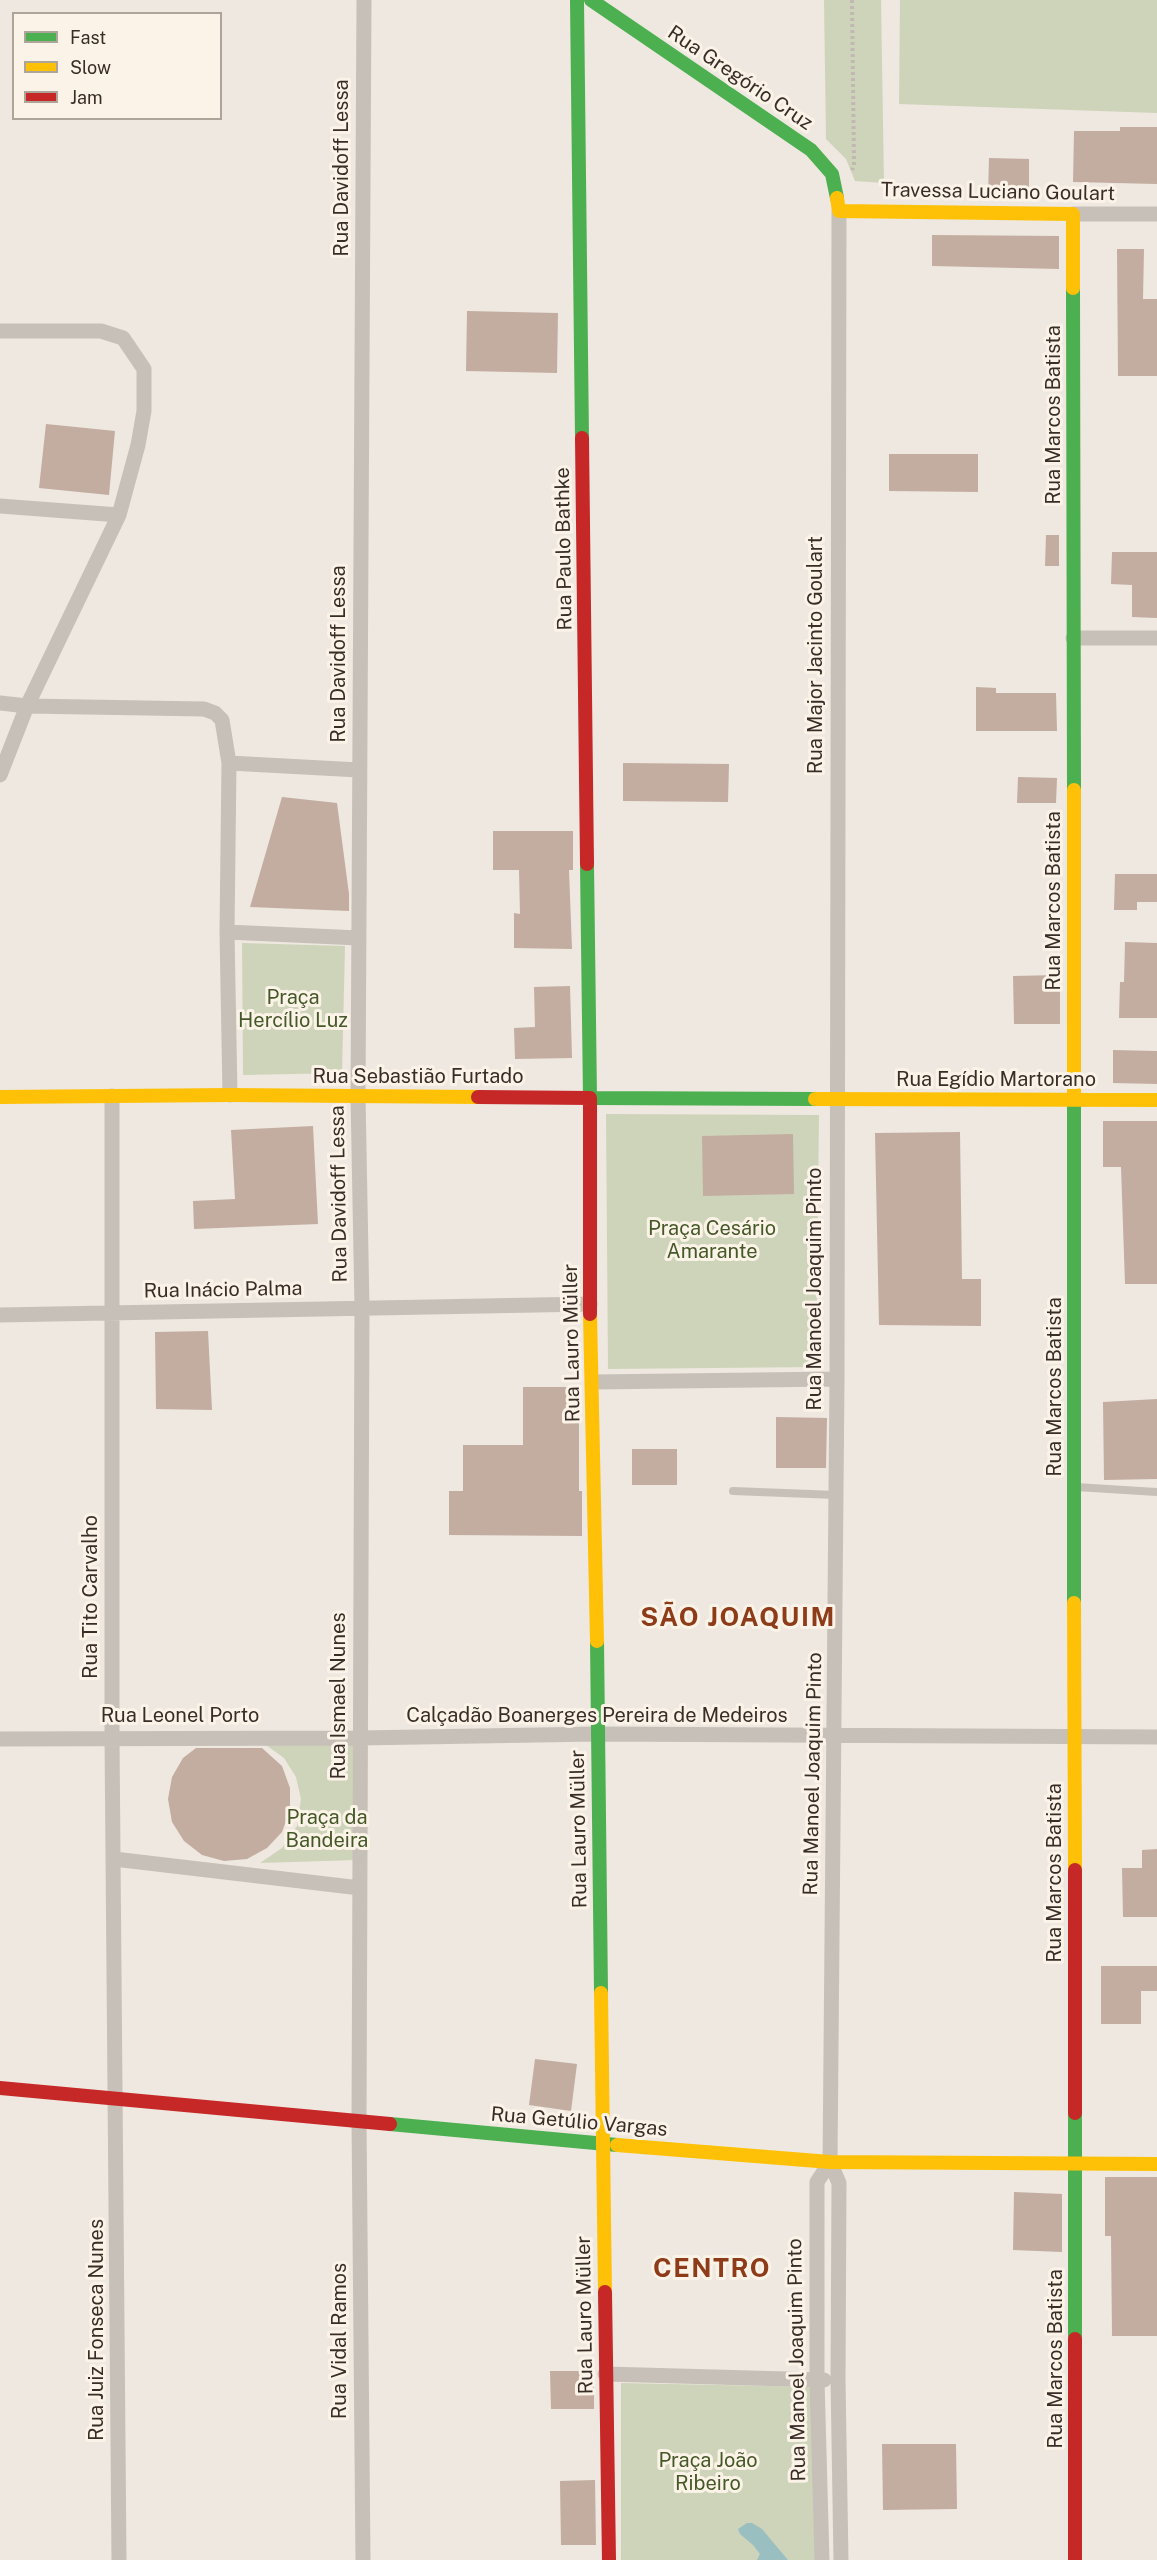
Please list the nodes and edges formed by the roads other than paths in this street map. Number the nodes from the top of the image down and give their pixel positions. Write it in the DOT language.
graph roads {
  1 [pos="364,0"];
  2 [pos="577,0"];
  3 [pos="591,0"];
  4 [pos="838,211"];
  5 [pos="1073,214"];
  6 [pos="1157,214"];
  7 [pos="0,331"];
  8 [pos="0,506"];
  9 [pos="119,515"];
  10 [pos="1073,638"];
  11 [pos="1157,638"];
  12 [pos="0,703"];
  13 [pos="27,706"];
  14 [pos="229,762"];
  15 [pos="359,770"];
  16 [pos="0,775"];
  17 [pos="227,932"];
  18 [pos="359,938"];
  19 [pos="230,1095"];
  20 [pos="112,1096"];
  21 [pos="357,1096"];
  22 [pos="0,1097"];
  23 [pos="590,1098"];
  24 [pos="835,1099"];
  25 [pos="1074,1100"];
  26 [pos="1157,1100"];
  27 [pos="590,1304"];
  28 [pos="362,1308"];
  29 [pos="114,1312"];
  30 [pos="0,1315"];
  31 [pos="837,1379"];
  32 [pos="593,1383"];
  33 [pos="1074,1487"];
  34 [pos="733,1491"];
  35 [pos="1157,1492"];
  36 [pos="836,1495"];
  37 [pos="597,1734"];
  38 [pos="835,1736"];
  39 [pos="112,1737"];
  40 [pos="1074,1737"];
  41 [pos="1157,1737"];
  42 [pos="0,1738"];
  43 [pos="360,1738"];
  44 [pos="114,1859"];
  45 [pos="360,1888"];
  46 [pos="0,2088"];
  47 [pos="116,2099"];
  48 [pos="359,2121"];
  49 [pos="602,2144"];
  50 [pos="830,2162"];
  51 [pos="1075,2164"];
  52 [pos="1157,2164"];
  53 [pos="606,2374"];
  54 [pos="817,2379"];
  55 [pos="838,2380"];
  56 [pos="119,2560"];
  57 [pos="363,2560"];
  58 [pos="609,2560"];
  59 [pos="822,2560"];
  60 [pos="840,2560"];
  61 [pos="1075,2560"];
  1 -- 15 [label="street, Rua Davidoff Lessa"];
  2 -- 23 [label="main road, Rua Paulo Bathke"];
  3 -- 4 [label="main road, Rua Gregório Cruz"];
  4 -- 5 [label="main road, Travessa Luciano Goulart"];
  4 -- 24 [label="street, Rua Major Jacinto Goulart"];
  5 -- 6 [label="street, Travessa Luciano Goulart"];
  5 -- 10 [label="main road, Rua Marcos Batista"];
  7 -- 9 [label="street"];
  8 -- 9 [label="street"];
  9 -- 13 [label="street"];
  10 -- 11 [label="street"];
  10 -- 25 [label="main road, Rua Marcos Batista"];
  12 -- 13 [label="street"];
  13 -- 14 [label="street"];
  13 -- 16 [label="street"];
  14 -- 15 [label="street"];
  14 -- 17 [label="street"];
  15 -- 18 [label="street, Rua Davidoff Lessa"];
  17 -- 18 [label="street"];
  17 -- 19 [label="street"];
  18 -- 21 [label="street, Rua Davidoff Lessa"];
  19 -- 20 [label="main road, Rua Sebastião Furtado"];
  19 -- 21 [label="main road, Rua Sebastião Furtado"];
  20 -- 22 [label="main road, Rua Sebastião Furtado"];
  20 -- 29 [label="street, Rua Tito Carvalho"];
  21 -- 23 [label="main road, Rua Sebastião Furtado"];
  21 -- 28 [label="street, Rua Davidoff Lessa"];
  23 -- 24 [label="main road, Rua Sebastião Furtado"];
  23 -- 27 [label="main road, Rua Lauro Müller"];
  24 -- 25 [label="main road, Rua Egídio Martorano"];
  24 -- 31 [label="street, Rua Manoel Joaquim Pinto"];
  25 -- 26 [label="main road, Rua Egídio Martorano"];
  25 -- 33 [label="main road, Rua Marcos Batista"];
  27 -- 28 [label="street, Rua Inácio Palma"];
  27 -- 32 [label="main road, Rua Lauro Müller"];
  28 -- 29 [label="street, Rua Inácio Palma"];
  28 -- 43 [label="street, Rua Ismael Nunes"];
  29 -- 30 [label="street, Rua Inácio Palma"];
  29 -- 39 [label="street, Rua Tito Carvalho"];
  31 -- 32 [label="street"];
  31 -- 36 [label="street, Rua Manoel Joaquim Pinto"];
  32 -- 37 [label="main road, Rua Lauro Müller"];
  33 -- 35 [label="lane"];
  33 -- 40 [label="main road, Rua Marcos Batista"];
  34 -- 36 [label="lane"];
  36 -- 38 [label="street, Rua Manoel Joaquim Pinto"];
  37 -- 38 [label="street, Calçadão Boanerges Pereira de Medeiros"];
  37 -- 43 [label="street, Calçadão Boanerges Pereira de Medeiros"];
  37 -- 49 [label="main road, Rua Lauro Müller"];
  38 -- 40 [label="street, Calçadão Boanerges Pereira de Medeiros"];
  38 -- 50 [label="street, Rua Manoel Joaquim Pinto"];
  39 -- 42 [label="street, Rua Leonel Porto"];
  39 -- 43 [label="street, Rua Leonel Porto"];
  39 -- 44 [label="street, Rua Tito Carvalho"];
  40 -- 41 [label="street, Calçadão Boanerges Pereira de Medeiros"];
  40 -- 51 [label="main road, Rua Marcos Batista"];
  43 -- 45 [label="street, Rua Ismael Nunes"];
  44 -- 45 [label="street"];
  44 -- 47 [label="street, Rua Tito Carvalho"];
  45 -- 48 [label="street, Rua Ismael Nunes"];
  46 -- 47 [label="main road, Rua Getúlio Vargas"];
  47 -- 48 [label="main road, Rua Getúlio Vargas"];
  47 -- 56 [label="street, Rua Juiz Fonseca Nunes"];
  48 -- 49 [label="main road, Rua Getúlio Vargas"];
  48 -- 57 [label="street, Rua Vidal Ramos"];
  49 -- 50 [label="main road, Rua Getúlio Vargas"];
  49 -- 53 [label="main road, Rua Lauro Müller"];
  50 -- 51 [label="main road, Rua Getúlio Vargas"];
  50 -- 54 [label="street, Rua Manoel Joaquim Pinto"];
  50 -- 55 [label="street, Rua Manoel Joaquim Pinto"];
  51 -- 52 [label="main road, Rua Getúlio Vargas"];
  51 -- 61 [label="main road, Rua Marcos Batista"];
  53 -- 54 [label="street"];
  53 -- 58 [label="main road, Rua Lauro Müller"];
  54 -- 55 [label="street"];
  54 -- 59 [label="street, Rua Manoel Joaquim Pinto"];
  55 -- 60 [label="street, Rua Manoel Joaquim Pinto"];
}
